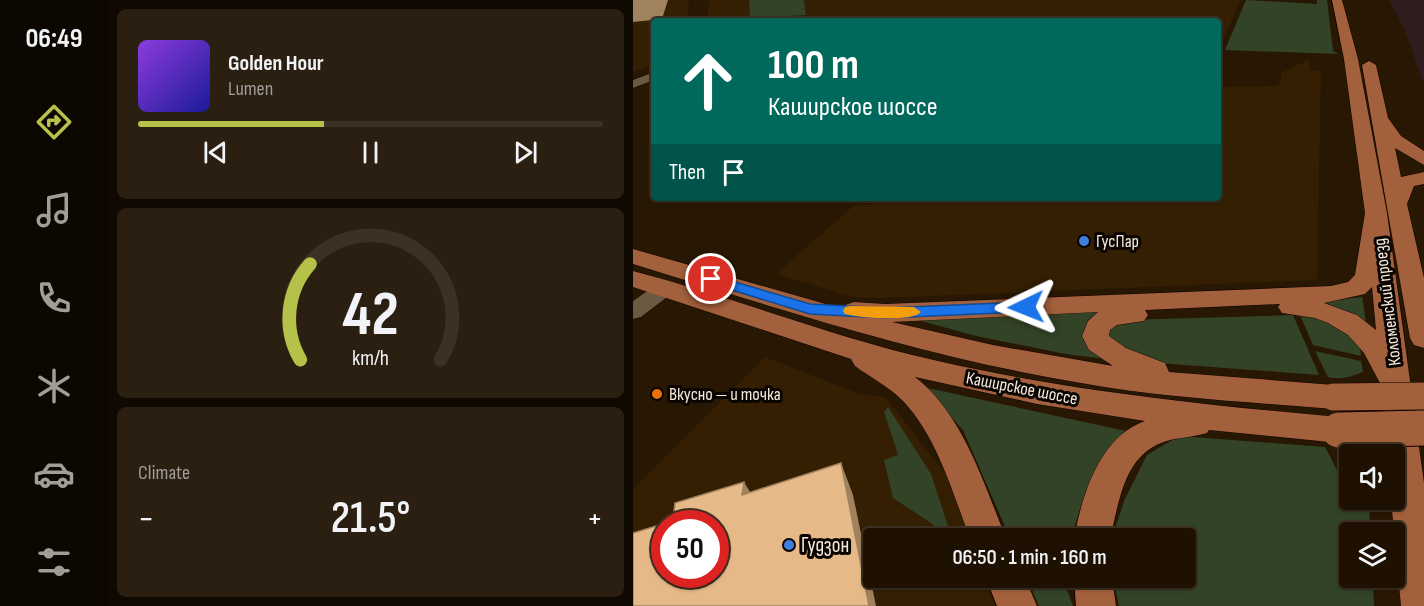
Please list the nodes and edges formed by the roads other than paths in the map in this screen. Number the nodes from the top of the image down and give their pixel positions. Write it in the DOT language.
graph roads {
  1 [pos="1337,0"];
  2 [pos="1349,0"];
  3 [pos="1357,23"];
  4 [pos="1366,54"];
  5 [pos="651,67"];
  6 [pos="633,73"];
  7 [pos="651,77"];
  8 [pos="633,84"];
  9 [pos="1378,111"];
  10 [pos="1424,159"];
  11 [pos="1424,178"];
  12 [pos="1387,208"];
  13 [pos="633,256"];
  14 [pos="633,279"];
  15 [pos="664,288"];
  16 [pos="810,309"];
  17 [pos="633,312"];
  18 [pos="1424,338"];
  19 [pos="844,346"];
  20 [pos="1411,395"];
  21 [pos="1255,406"];
  22 [pos="1424,428"];
  23 [pos="1412,518"];
  24 [pos="984,528"];
  25 [pos="1095,528"];
  26 [pos="1009,588"];
  27 [pos="1094,588"];
  28 [pos="1017,606"];
  29 [pos="1096,606"];
  30 [pos="1405,606"];
  31 [pos="1422,606"];
  1 -- 12 [label="main road, Коломенский проезд"];
  2 -- 3 [label="main road"];
  4 -- 9 [label="main road, Коломенский проезд"];
  5 -- 6 [label="street"];
  7 -- 8 [label="street"];
  9 -- 10 [label="main road"];
  9 -- 12 [label="main road, Коломенский проезд"];
  11 -- 12 [label="main road"];
  12 -- 16 [label="main road"];
  12 -- 18 [label="main road, Коломенский проезд"];
  12 -- 20 [label="main road, Коломенский проезд"];
  13 -- 16 [label="main road, Каширское шоссе"];
  14 -- 15 [label="main road, Каширское шоссе"];
  15 -- 17 [label="street"];
  15 -- 19 [label="main road, Каширское шоссе"];
  16 -- 21 [label="main road, Каширское шоссе"];
  19 -- 21 [label="main road, Каширское шоссе"];
  19 -- 24 [label="main road"];
  20 -- 21 [label="main road, Каширское шоссе, bridge"];
  20 -- 21 [label="main road"];
  20 -- 23 [label="main road, Коломенский проезд"];
  21 -- 22 [label="main road, Каширское шоссе, bridge"];
  21 -- 25 [label="main road"];
  23 -- 30 [label="main road"];
  23 -- 31 [label="main road, Коломенский проезд"];
  26 -- 28 [label="main road"];
  27 -- 29 [label="main road"];
}
